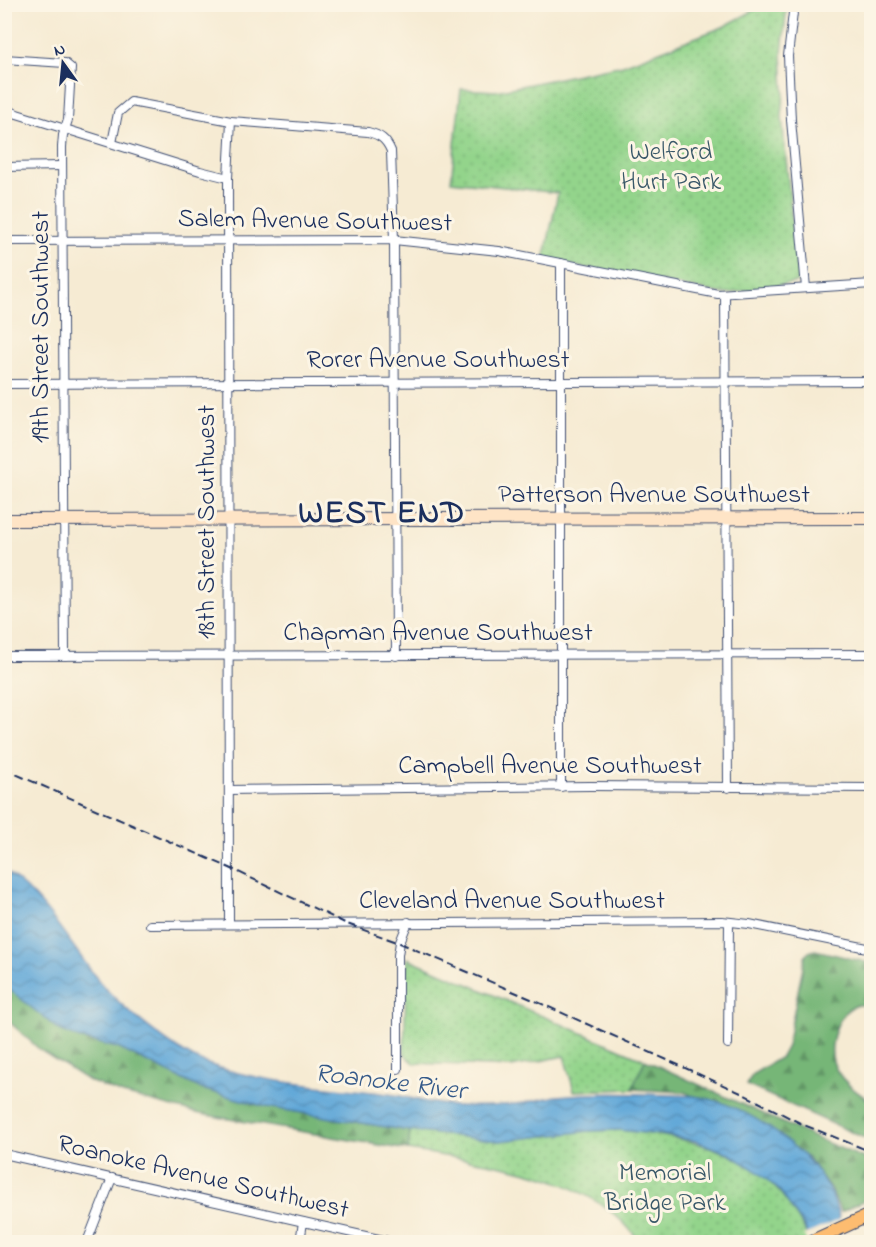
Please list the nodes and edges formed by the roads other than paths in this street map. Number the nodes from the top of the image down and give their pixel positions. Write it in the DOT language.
graph roads {
  1 [pos="794,4"];
  2 [pos="4,59"];
  3 [pos="4,108"];
  4 [pos="231,121"];
  5 [pos="65,128"];
  6 [pos="112,144"];
  7 [pos="62,166"];
  8 [pos="4,167"];
  9 [pos="228,178"];
  10 [pos="228,240"];
  11 [pos="394,240"];
  12 [pos="4,241"];
  13 [pos="62,241"];
  14 [pos="561,263"];
  15 [pos="872,284"];
  16 [pos="806,288"];
  17 [pos="725,294"];
  18 [pos="872,381"];
  19 [pos="395,382"];
  20 [pos="560,382"];
  21 [pos="726,382"];
  22 [pos="228,383"];
  23 [pos="4,384"];
  24 [pos="63,384"];
  25 [pos="560,518"];
  26 [pos="727,518"];
  27 [pos="872,518"];
  28 [pos="229,519"];
  29 [pos="395,519"];
  30 [pos="4,520"];
  31 [pos="63,520"];
  32 [pos="872,654"];
  33 [pos="561,655"];
  34 [pos="727,655"];
  35 [pos="4,656"];
  36 [pos="65,656"];
  37 [pos="229,656"];
  38 [pos="396,656"];
  39 [pos="561,787"];
  40 [pos="728,788"];
  41 [pos="872,788"];
  42 [pos="229,789"];
  43 [pos="408,922"];
  44 [pos="729,922"];
  45 [pos="229,924"];
  46 [pos="150,925"];
  47 [pos="872,949"];
  48 [pos="728,1044"];
  49 [pos="398,1070"];
  50 [pos="4,1154"];
  51 [pos="112,1178"];
  52 [pos="870,1215"];
  53 [pos="303,1222"];
  54 [pos="87,1242"];
  55 [pos="300,1242"];
  56 [pos="392,1242"];
  57 [pos="810,1242"];
  1 -- 16 [label="street"];
  2 -- 5 [label="street, 19th Street Southwest"];
  3 -- 5 [label="street"];
  4 -- 6 [label="street"];
  4 -- 9 [label="street, 18th Street Southwest"];
  4 -- 11 [label="street"];
  5 -- 6 [label="street"];
  5 -- 7 [label="street, 19th Street Southwest"];
  6 -- 9 [label="street"];
  7 -- 8 [label="street"];
  7 -- 13 [label="street, 19th Street Southwest"];
  9 -- 10 [label="street, 18th Street Southwest"];
  10 -- 11 [label="street, Salem Avenue Southwest"];
  10 -- 13 [label="street, Salem Avenue Southwest"];
  10 -- 22 [label="street, 18th Street Southwest"];
  11 -- 14 [label="street, Salem Avenue Southwest"];
  11 -- 19 [label="street"];
  12 -- 13 [label="street, Salem Avenue Southwest"];
  13 -- 24 [label="street, 19th Street Southwest"];
  14 -- 17 [label="street, Salem Avenue Southwest"];
  14 -- 20 [label="street"];
  15 -- 16 [label="street, Salem Avenue Southwest"];
  16 -- 17 [label="street, Salem Avenue Southwest"];
  17 -- 21 [label="street"];
  18 -- 21 [label="street, Rorer Avenue Southwest"];
  19 -- 20 [label="street, Rorer Avenue Southwest"];
  19 -- 22 [label="street, Rorer Avenue Southwest"];
  19 -- 29 [label="street"];
  20 -- 21 [label="street, Rorer Avenue Southwest"];
  20 -- 25 [label="street"];
  21 -- 26 [label="street"];
  22 -- 24 [label="street, Rorer Avenue Southwest"];
  22 -- 28 [label="street, 18th Street Southwest"];
  23 -- 24 [label="street, Rorer Avenue Southwest"];
  24 -- 31 [label="street, 19th Street Southwest"];
  25 -- 26 [label="main road, Patterson Avenue Southwest"];
  25 -- 29 [label="main road, Patterson Avenue Southwest"];
  25 -- 33 [label="street"];
  26 -- 27 [label="main road, Patterson Avenue Southwest"];
  26 -- 34 [label="street"];
  28 -- 29 [label="main road, Patterson Avenue Southwest"];
  28 -- 31 [label="main road, Patterson Avenue Southwest"];
  28 -- 37 [label="street, 18th Street Southwest"];
  29 -- 38 [label="street"];
  30 -- 31 [label="main road, Patterson Avenue Southwest"];
  31 -- 36 [label="street, 19th Street Southwest"];
  32 -- 34 [label="street, Chapman Avenue Southwest"];
  33 -- 34 [label="street, Chapman Avenue Southwest"];
  33 -- 38 [label="street, Chapman Avenue Southwest"];
  33 -- 39 [label="street"];
  34 -- 40 [label="street"];
  35 -- 36 [label="street, Chapman Avenue Southwest"];
  36 -- 37 [label="street, Chapman Avenue Southwest"];
  37 -- 38 [label="street, Chapman Avenue Southwest"];
  37 -- 42 [label="street, 18th Street Southwest"];
  39 -- 40 [label="street, Campbell Avenue Southwest"];
  39 -- 42 [label="street, Campbell Avenue Southwest"];
  40 -- 41 [label="street, Campbell Avenue Southwest"];
  42 -- 45 [label="street, 18th Street Southwest"];
  43 -- 44 [label="street, Cleveland Avenue Southwest"];
  43 -- 45 [label="street, Cleveland Avenue Southwest"];
  43 -- 49 [label="street"];
  44 -- 47 [label="street, Cleveland Avenue Southwest"];
  44 -- 48 [label="street"];
  45 -- 46 [label="street, Cleveland Avenue Southwest"];
  50 -- 51 [label="street, Roanoke Avenue Southwest"];
  51 -- 53 [label="street, Roanoke Avenue Southwest"];
  51 -- 54 [label="street"];
  52 -- 57 [label="main road"];
  53 -- 55 [label="street"];
  53 -- 56 [label="street, Roanoke Avenue Southwest"];
}
